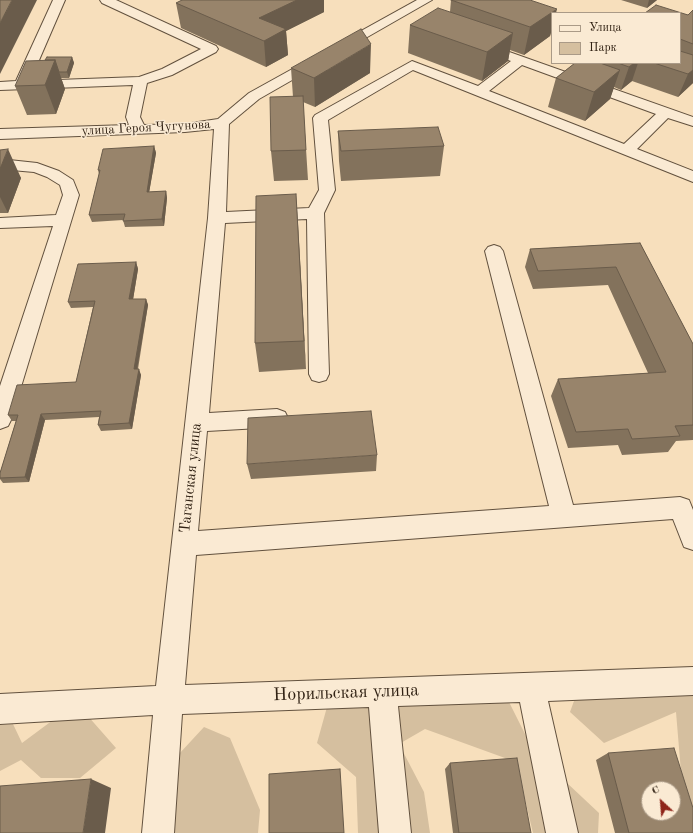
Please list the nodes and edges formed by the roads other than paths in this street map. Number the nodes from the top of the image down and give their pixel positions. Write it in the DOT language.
graph roads {
  1 [pos="59,0"];
  2 [pos="106,0"];
  3 [pos="426,0"];
  4 [pos="397,16"];
  5 [pos="411,21"];
  6 [pos="470,42"];
  7 [pos="521,60"];
  8 [pos="574,67"];
  9 [pos="562,75"];
  10 [pos="141,81"];
  11 [pos="0,86"];
  12 [pos="21,86"];
  13 [pos="479,92"];
  14 [pos="666,112"];
  15 [pos="693,122"];
  16 [pos="222,123"];
  17 [pos="139,130"];
  18 [pos="0,134"];
  19 [pos="626,151"];
  20 [pos="0,164"];
  21 [pos="693,177"];
  22 [pos="315,213"];
  23 [pos="217,218"];
  24 [pos="64,220"];
  25 [pos="0,223"];
  26 [pos="494,251"];
  27 [pos="319,374"];
  28 [pos="293,417"];
  29 [pos="0,420"];
  30 [pos="196,423"];
  31 [pos="564,516"];
  32 [pos="693,539"];
  33 [pos="184,544"];
  34 [pos="693,681"];
  35 [pos="531,687"];
  36 [pos="382,692"];
  37 [pos="168,700"];
  38 [pos="0,709"];
  39 [pos="158,833"];
  40 [pos="395,833"];
  41 [pos="562,833"];
  1 -- 12 [label="street"];
  2 -- 10 [label="street"];
  3 -- 4 [label="street, улица Героя Чугунова"];
  4 -- 5 [label="street"];
  4 -- 16 [label="street, улица Героя Чугунова"];
  6 -- 7 [label="street"];
  7 -- 9 [label="street"];
  7 -- 13 [label="street"];
  8 -- 9 [label="street"];
  9 -- 14 [label="street"];
  10 -- 12 [label="street"];
  10 -- 17 [label="street"];
  11 -- 12 [label="street"];
  13 -- 19 [label="street"];
  13 -- 22 [label="street"];
  14 -- 15 [label="street"];
  14 -- 19 [label="street"];
  16 -- 17 [label="street, улица Героя Чугунова"];
  16 -- 23 [label="street, Таганская улица"];
  17 -- 18 [label="street, улица Героя Чугунова"];
  19 -- 21 [label="street"];
  20 -- 24 [label="street"];
  22 -- 23 [label="street"];
  22 -- 27 [label="street"];
  23 -- 30 [label="street, Таганская улица"];
  24 -- 25 [label="street"];
  24 -- 29 [label="street"];
  26 -- 31 [label="street"];
  28 -- 30 [label="street"];
  30 -- 33 [label="street, Таганская улица"];
  31 -- 32 [label="street"];
  31 -- 33 [label="street"];
  33 -- 37 [label="street, Таганская улица"];
  34 -- 35 [label="street, Норильская улица"];
  35 -- 36 [label="street, Норильская улица"];
  35 -- 41 [label="street"];
  36 -- 37 [label="street, Норильская улица"];
  36 -- 40 [label="street"];
  37 -- 38 [label="street, Норильская улица"];
  37 -- 39 [label="street, Таганская улица"];
}
